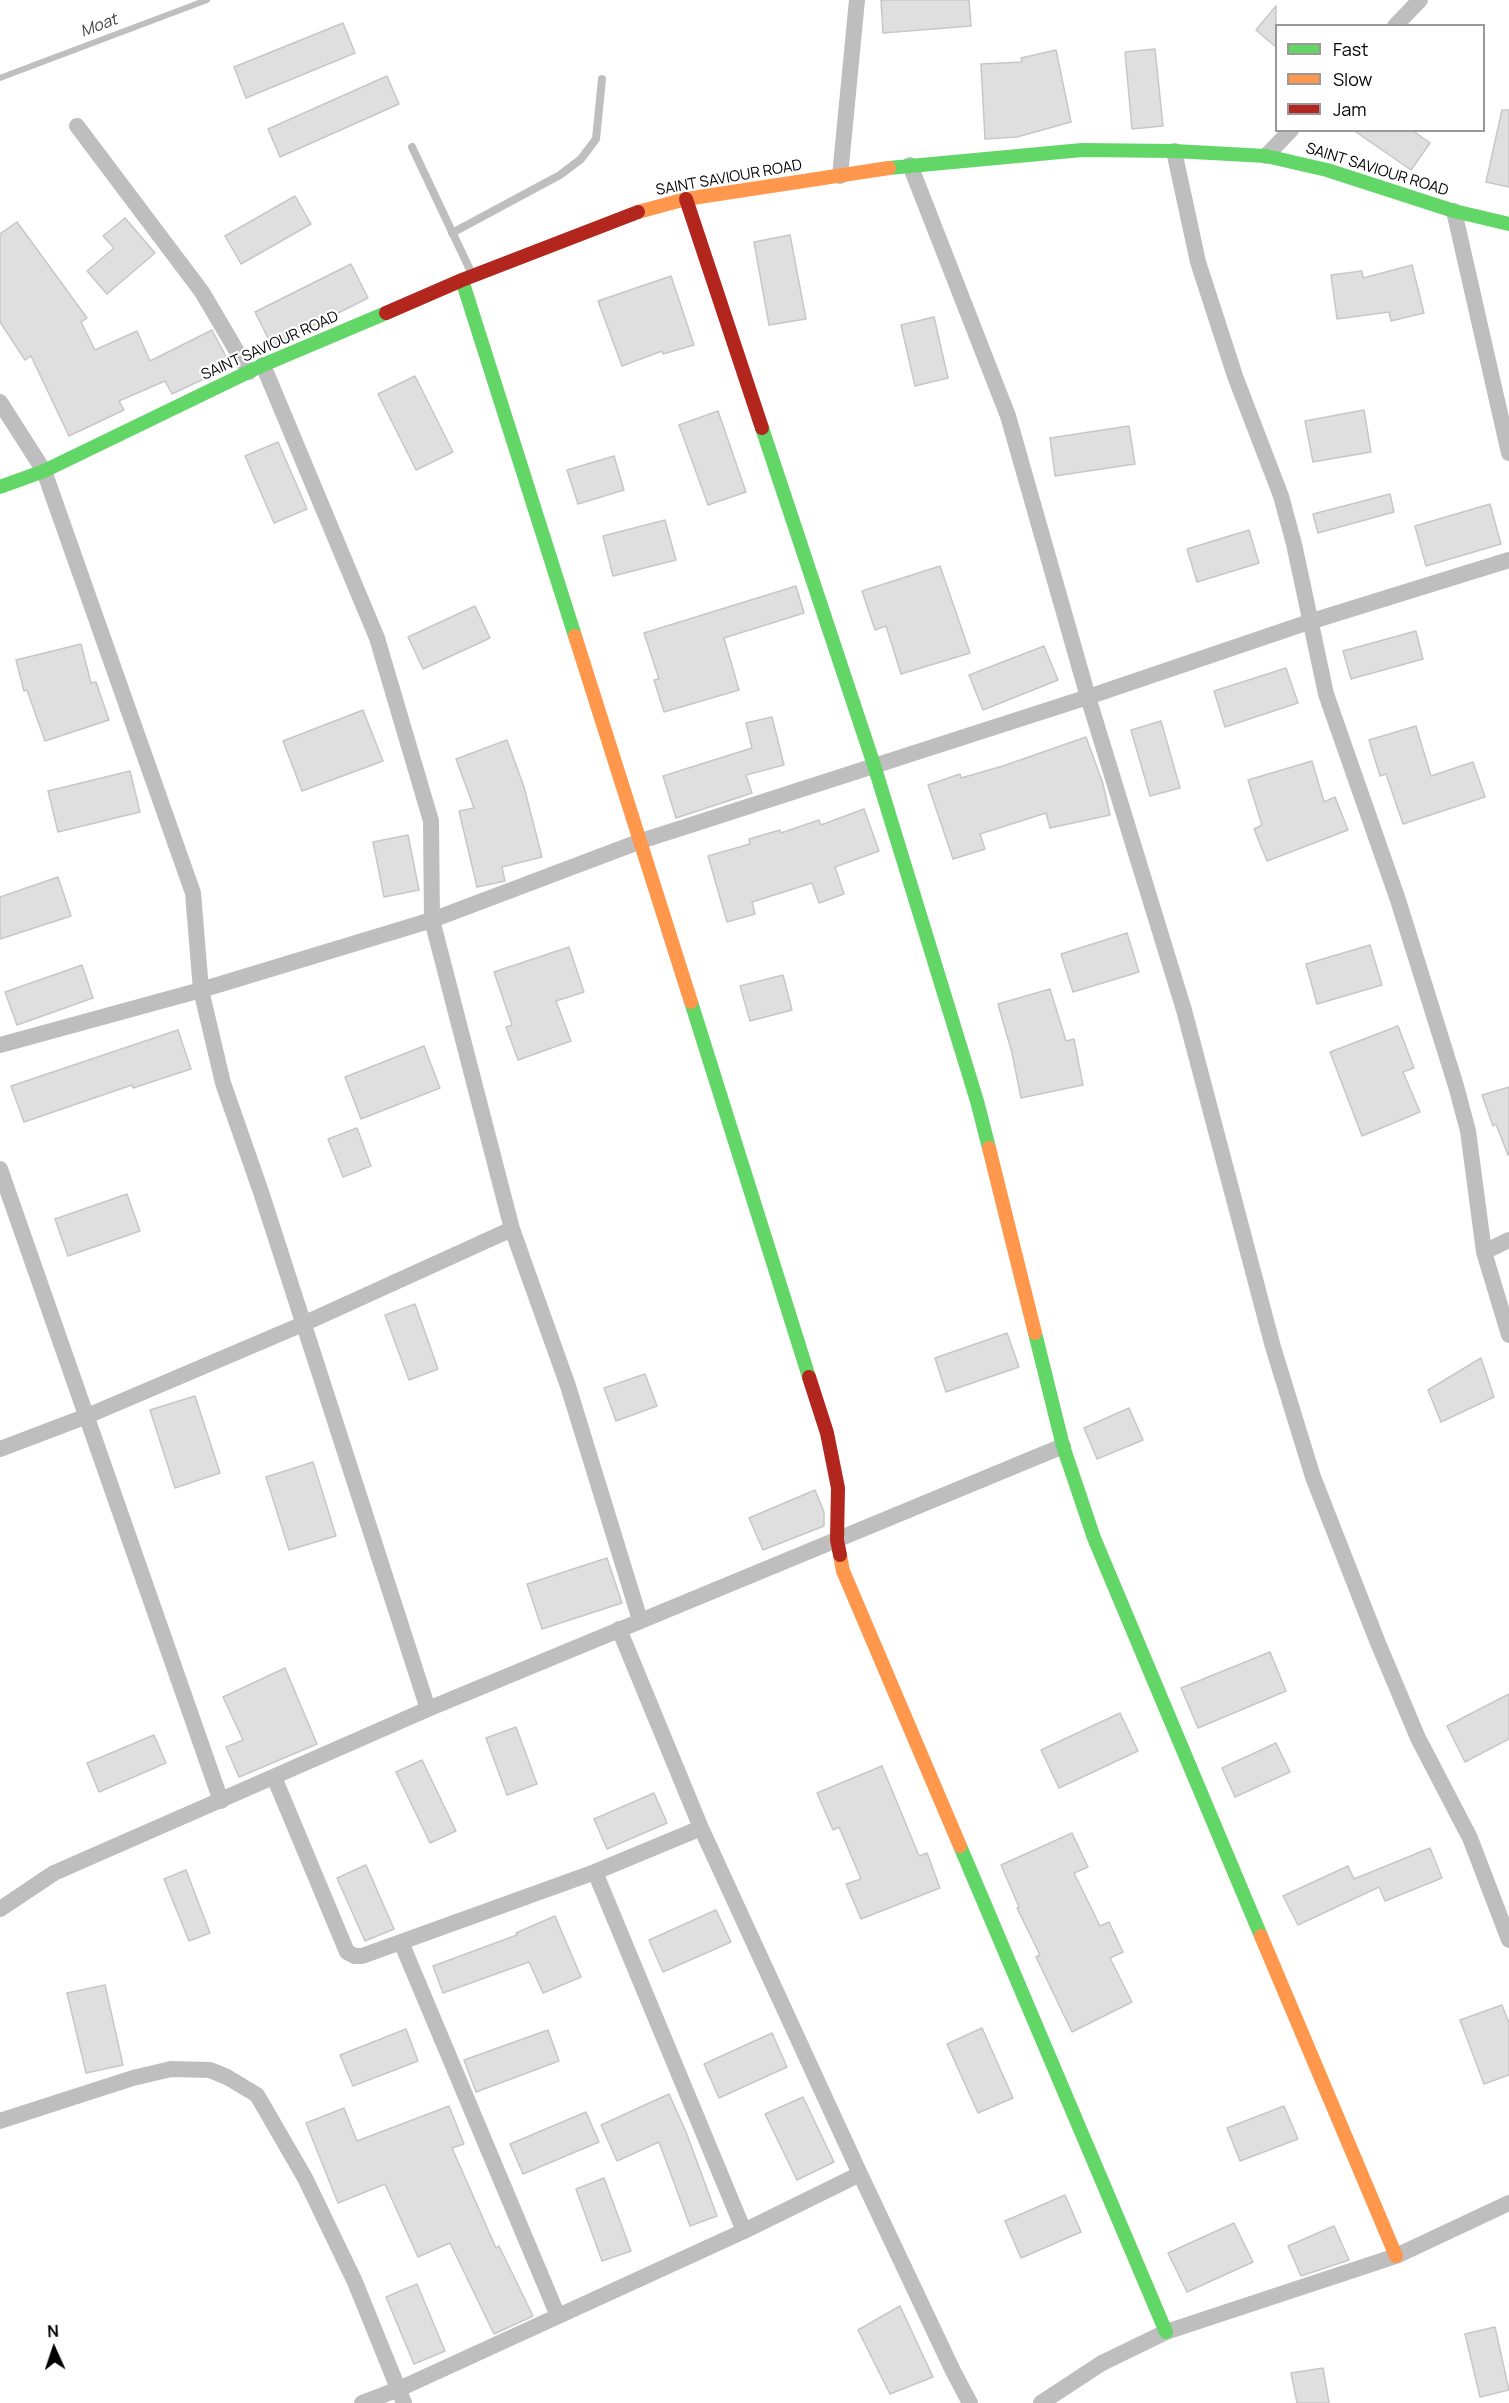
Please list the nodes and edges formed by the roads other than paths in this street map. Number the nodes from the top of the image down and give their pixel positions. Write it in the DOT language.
graph roads {
  1 [pos="857,0"];
  2 [pos="1420,0"];
  3 [pos="1397,24"];
  4 [pos="602,79"];
  5 [pos="77,126"];
  6 [pos="1289,132"];
  7 [pos="412,147"];
  8 [pos="1174,151"];
  9 [pos="1266,156"];
  10 [pos="910,165"];
  11 [pos="840,176"];
  12 [pos="686,198"];
  13 [pos="1454,211"];
  14 [pos="1509,224"];
  15 [pos="452,233"];
  16 [pos="468,278"];
  17 [pos="256,369"];
  18 [pos="0,402"];
  19 [pos="1509,453"];
  20 [pos="44,471"];
  21 [pos="0,487"];
  22 [pos="1509,560"];
  23 [pos="1309,621"];
  24 [pos="1088,697"];
  25 [pos="874,765"];
  26 [pos="641,841"];
  27 [pos="432,920"];
  28 [pos="201,990"];
  29 [pos="0,1046"];
  30 [pos="0,1169"];
  31 [pos="512,1229"];
  32 [pos="1509,1240"];
  33 [pos="1484,1252"];
  34 [pos="303,1324"];
  35 [pos="1509,1335"];
  36 [pos="87,1416"];
  37 [pos="1063,1446"];
  38 [pos="0,1449"];
  39 [pos="837,1540"];
  40 [pos="640,1620"];
  41 [pos="619,1629"];
  42 [pos="428,1709"];
  43 [pos="274,1777"];
  44 [pos="222,1800"];
  45 [pos="701,1828"];
  46 [pos="595,1872"];
  47 [pos="0,1909"];
  48 [pos="1509,1940"];
  49 [pos="401,1942"];
  50 [pos="0,2121"];
  51 [pos="860,2174"];
  52 [pos="1509,2203"];
  53 [pos="744,2231"];
  54 [pos="1396,2256"];
  55 [pos="558,2316"];
  56 [pos="1166,2332"];
  57 [pos="402,2396"];
  58 [pos="363,2403"];
  59 [pos="970,2403"];
  60 [pos="1041,2403"];
  1 -- 11 [label="street"];
  2 -- 3 [label="street"];
  4 -- 15 [label="lane"];
  5 -- 17 [label="street"];
  6 -- 9 [label="street"];
  7 -- 15 [label="lane"];
  8 -- 9 [label="street, SAINT SAVIOUR ROAD"];
  8 -- 10 [label="street, SAINT SAVIOUR ROAD"];
  8 -- 23 [label="street"];
  9 -- 13 [label="street, SAINT SAVIOUR ROAD"];
  10 -- 11 [label="street, SAINT SAVIOUR ROAD"];
  10 -- 24 [label="street"];
  11 -- 12 [label="street, SAINT SAVIOUR ROAD"];
  12 -- 16 [label="street, SAINT SAVIOUR ROAD"];
  12 -- 25 [label="street"];
  13 -- 14 [label="street, SAINT SAVIOUR ROAD"];
  13 -- 19 [label="street"];
  15 -- 16 [label="lane"];
  16 -- 17 [label="street, SAINT SAVIOUR ROAD"];
  16 -- 26 [label="street"];
  17 -- 20 [label="street, SAINT SAVIOUR ROAD"];
  17 -- 27 [label="street"];
  18 -- 20 [label="street"];
  20 -- 21 [label="street, SAINT SAVIOUR ROAD"];
  20 -- 28 [label="street"];
  22 -- 23 [label="street"];
  23 -- 24 [label="street"];
  23 -- 33 [label="street"];
  24 -- 25 [label="street"];
  24 -- 48 [label="street"];
  25 -- 26 [label="street"];
  25 -- 37 [label="street"];
  26 -- 27 [label="street"];
  26 -- 39 [label="street"];
  27 -- 28 [label="street"];
  27 -- 31 [label="street"];
  28 -- 29 [label="street"];
  28 -- 34 [label="street"];
  30 -- 36 [label="street"];
  31 -- 34 [label="street"];
  31 -- 40 [label="street"];
  32 -- 33 [label="street"];
  33 -- 35 [label="street"];
  34 -- 36 [label="street"];
  34 -- 42 [label="street"];
  36 -- 38 [label="street"];
  36 -- 44 [label="street"];
  37 -- 39 [label="street"];
  37 -- 54 [label="street"];
  39 -- 40 [label="street"];
  39 -- 56 [label="street"];
  40 -- 41 [label="street"];
  41 -- 42 [label="street"];
  41 -- 45 [label="street"];
  42 -- 43 [label="street"];
  43 -- 44 [label="street"];
  43 -- 49 [label="street"];
  44 -- 47 [label="street"];
  45 -- 46 [label="street"];
  45 -- 51 [label="street"];
  46 -- 49 [label="street"];
  46 -- 53 [label="street"];
  49 -- 55 [label="street"];
  50 -- 57 [label="street"];
  51 -- 53 [label="street"];
  51 -- 59 [label="street"];
  52 -- 54 [label="street"];
  53 -- 55 [label="street"];
  54 -- 56 [label="street"];
  55 -- 57 [label="street"];
  56 -- 60 [label="street"];
  57 -- 58 [label="street"];
}
